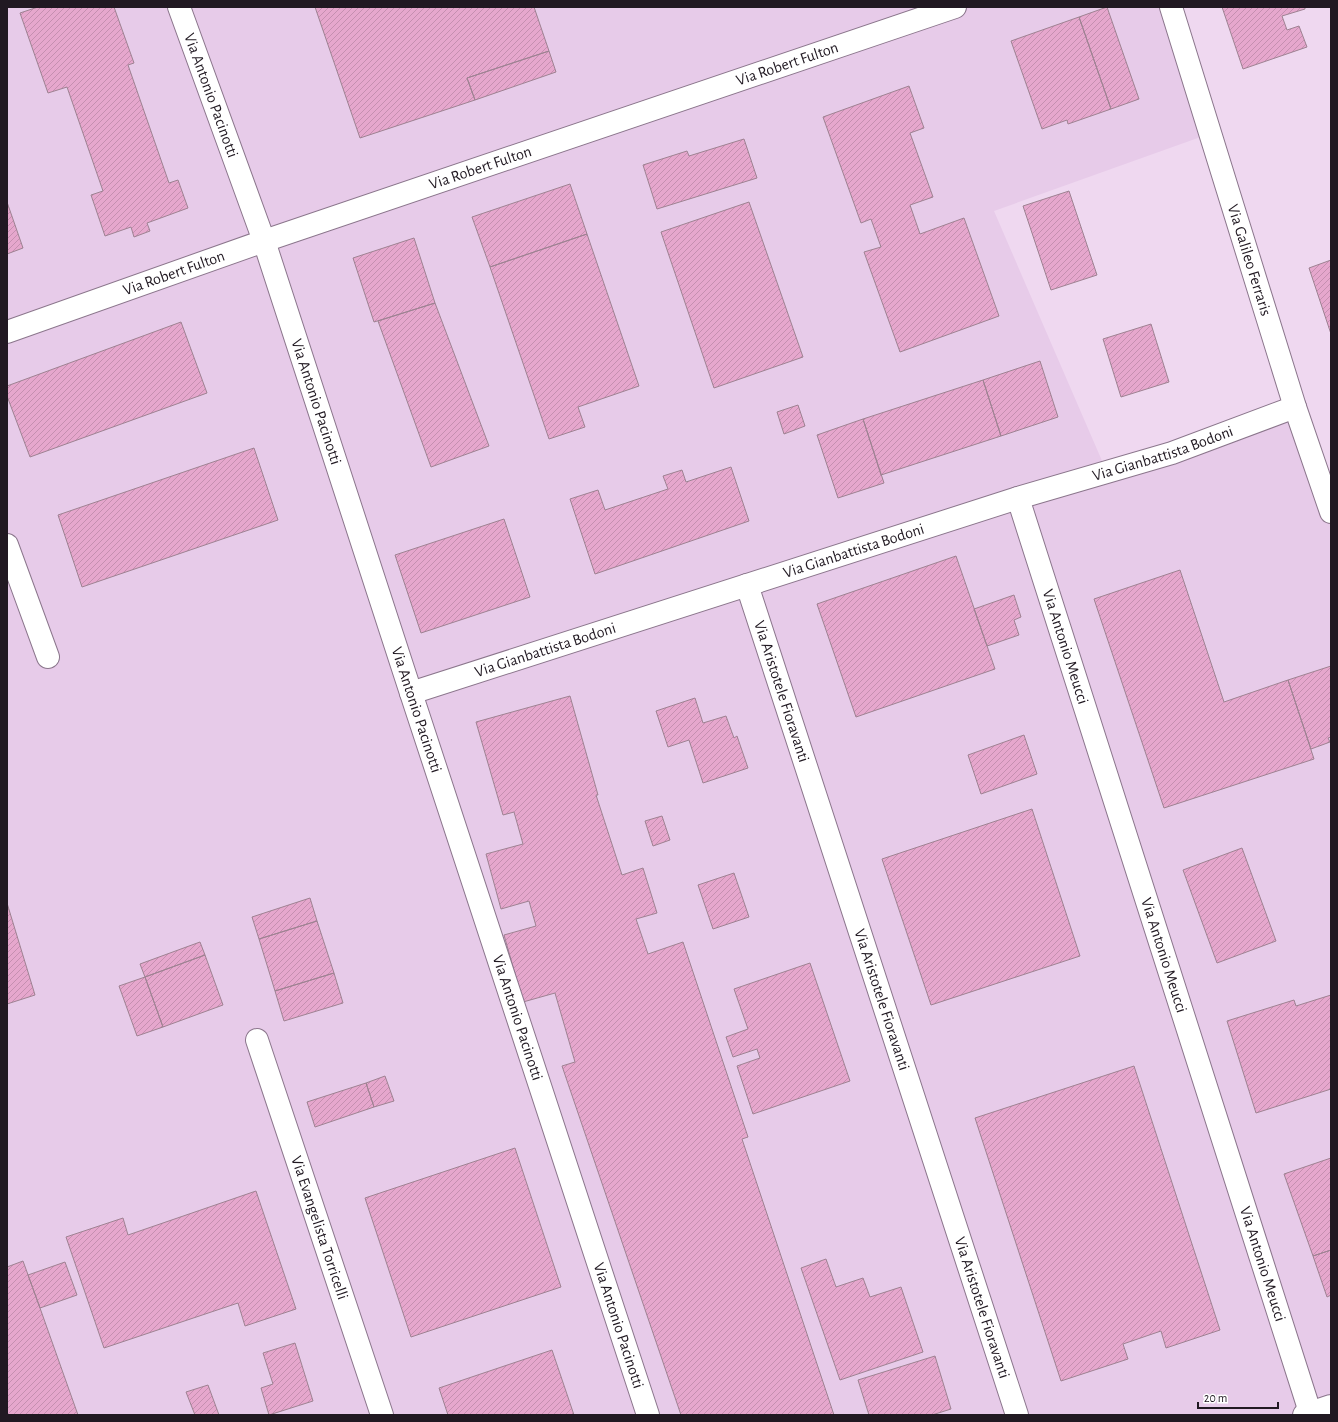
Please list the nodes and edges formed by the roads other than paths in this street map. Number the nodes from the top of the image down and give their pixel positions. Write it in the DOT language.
graph roads {
  1 [pos="179,7"];
  2 [pos="955,7"];
  3 [pos="1171,7"];
  4 [pos="264,241"];
  5 [pos="7,332"];
  6 [pos="1295,406"];
  7 [pos="1018,498"];
  8 [pos="1331,512"];
  9 [pos="7,545"];
  10 [pos="747,585"];
  11 [pos="48,657"];
  12 [pos="411,693"];
  13 [pos="257,1040"];
  14 [pos="1331,1406"];
  15 [pos="1307,1414"];
  16 [pos="382,1415"];
  17 [pos="648,1415"];
  18 [pos="1017,1415"];
  1 -- 4 [label="street, Via Antonio Pacinotti"];
  2 -- 4 [label="street, Via Robert Fulton"];
  3 -- 6 [label="street, Via Galileo Ferraris"];
  4 -- 5 [label="street, Via Robert Fulton"];
  4 -- 12 [label="street, Via Antonio Pacinotti"];
  6 -- 7 [label="street, Via Gianbattista Bodoni"];
  6 -- 8 [label="street, Via Galileo Ferraris"];
  7 -- 10 [label="street, Via Gianbattista Bodoni"];
  7 -- 15 [label="street, Via Antonio Meucci"];
  9 -- 11 [label="street"];
  10 -- 12 [label="street, Via Gianbattista Bodoni"];
  10 -- 18 [label="street, Via Aristotele Fioravanti"];
  12 -- 17 [label="street, Via Antonio Pacinotti"];
  13 -- 16 [label="street, Via Evangelista Torricelli"];
  14 -- 15 [label="street"];
}
